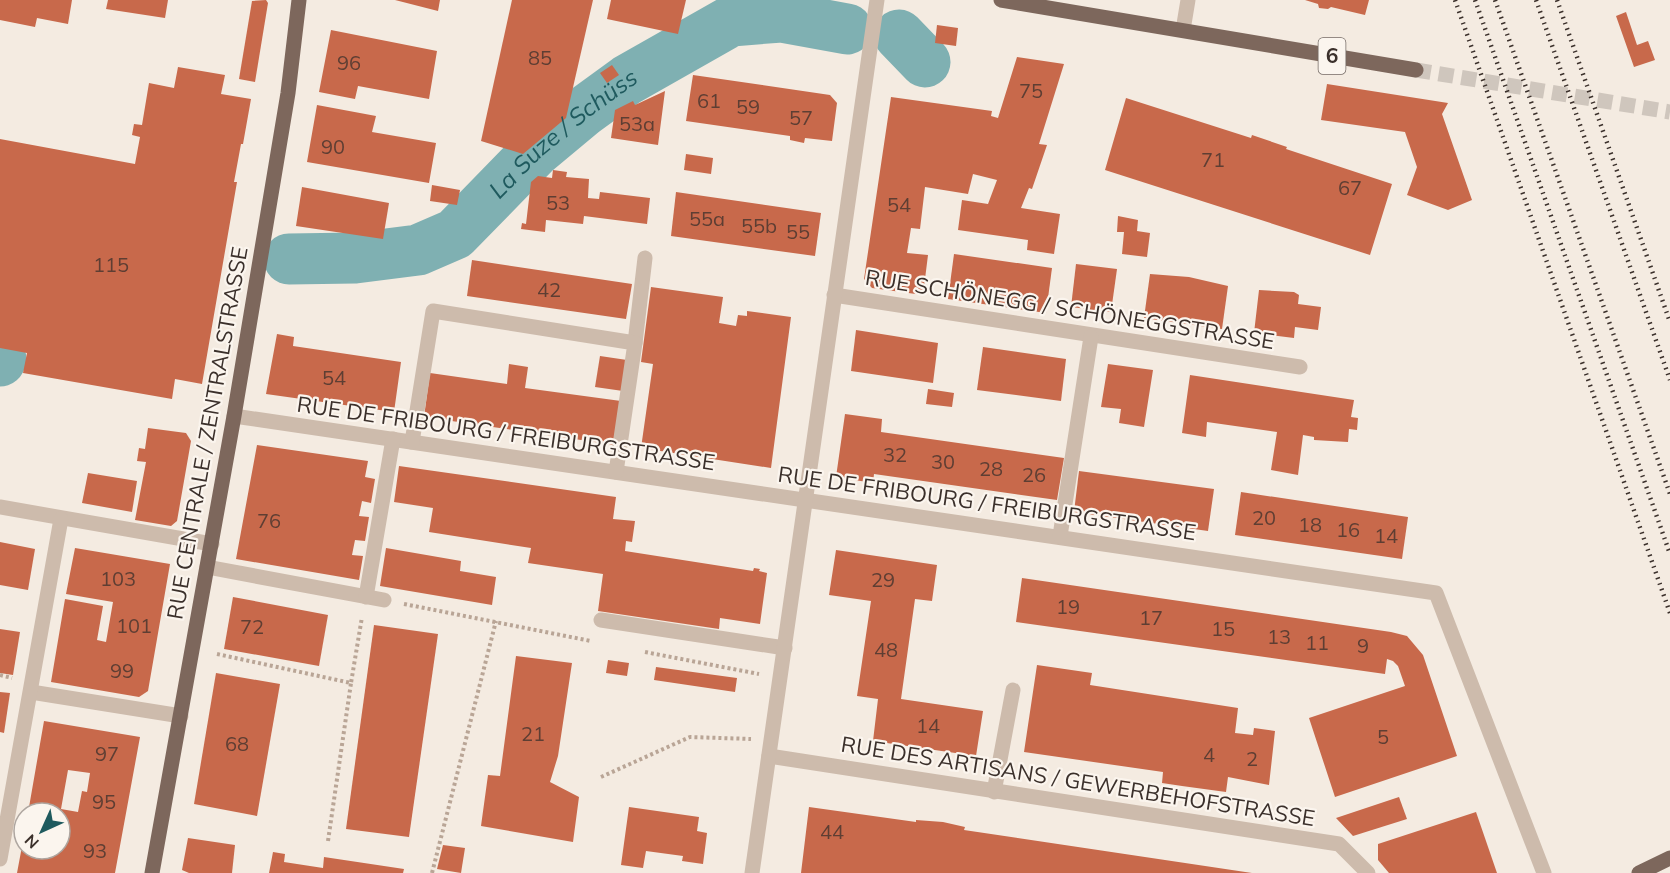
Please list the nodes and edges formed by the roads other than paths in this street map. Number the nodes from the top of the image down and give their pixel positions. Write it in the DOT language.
graph roads {
  1 [pos="299,0"];
  2 [pos="877,0"];
  3 [pos="1001,0"];
  4 [pos="1188,0"];
  5 [pos="1183,30"];
  6 [pos="1416,70"];
  7 [pos="645,258"];
  8 [pos="834,295"];
  9 [pos="1091,337"];
  10 [pos="635,343"];
  11 [pos="1300,367"];
  12 [pos="234,416"];
  13 [pos="393,440"];
  14 [pos="412,442"];
  15 [pos="616,472"];
  16 [pos="807,499"];
  17 [pos="0,507"];
  18 [pos="61,519"];
  19 [pos="1060,536"];
  20 [pos="212,544"];
  21 [pos="207,567"];
  22 [pos="366,597"];
  23 [pos="384,600"];
  24 [pos="601,620"];
  25 [pos="785,648"];
  26 [pos="1013,690"];
  27 [pos="31,692"];
  28 [pos="181,716"];
  29 [pos="770,756"];
  30 [pos="994,792"];
  31 [pos="6,807"];
  32 [pos="1670,858"];
  33 [pos="0,859"];
  34 [pos="152,873"];
  35 [pos="752,873"];
  36 [pos="1368,873"];
  37 [pos="1544,873"];
  38 [pos="1639,873"];
  1 -- 12 [label="main road, RUE CENTRALE / ZENTRALSTRASSE"];
  2 -- 8 [label="street"];
  3 -- 5 [label="main road, 6"];
  4 -- 5 [label="street"];
  5 -- 6 [label="main road, 6"];
  7 -- 10 [label="street"];
  8 -- 9 [label="street, RUE SCHÖNEGG / SCHÖNEGGSTRASSE"];
  8 -- 16 [label="street"];
  9 -- 11 [label="street, RUE SCHÖNEGG / SCHÖNEGGSTRASSE"];
  9 -- 19 [label="street"];
  10 -- 14 [label="street"];
  10 -- 15 [label="street"];
  12 -- 13 [label="street, RUE DE FRIBOURG / FREIBURGSTRASSE"];
  12 -- 20 [label="main road, RUE CENTRALE / ZENTRALSTRASSE"];
  13 -- 14 [label="street, RUE DE FRIBOURG / FREIBURGSTRASSE"];
  13 -- 22 [label="street"];
  14 -- 15 [label="street, RUE DE FRIBOURG / FREIBURGSTRASSE"];
  15 -- 16 [label="street, RUE DE FRIBOURG / FREIBURGSTRASSE"];
  16 -- 19 [label="street, RUE DE FRIBOURG / FREIBURGSTRASSE"];
  16 -- 25 [label="street"];
  17 -- 18 [label="street"];
  18 -- 20 [label="street"];
  18 -- 27 [label="street"];
  19 -- 37 [label="street, RUE DE FRIBOURG / FREIBURGSTRASSE"];
  20 -- 21 [label="main road, RUE CENTRALE / ZENTRALSTRASSE"];
  21 -- 22 [label="street"];
  21 -- 28 [label="main road, RUE CENTRALE / ZENTRALSTRASSE"];
  22 -- 23 [label="street"];
  24 -- 25 [label="street"];
  25 -- 29 [label="street"];
  26 -- 30 [label="street"];
  27 -- 28 [label="street"];
  27 -- 31 [label="street"];
  28 -- 34 [label="main road, RUE CENTRALE / ZENTRALSTRASSE"];
  29 -- 30 [label="street, RUE DES ARTISANS / GEWERBEHOFSTRASSE"];
  29 -- 35 [label="street"];
  30 -- 36 [label="street, RUE DES ARTISANS / GEWERBEHOFSTRASSE"];
  31 -- 33 [label="street"];
  32 -- 38 [label="main road"];
}
